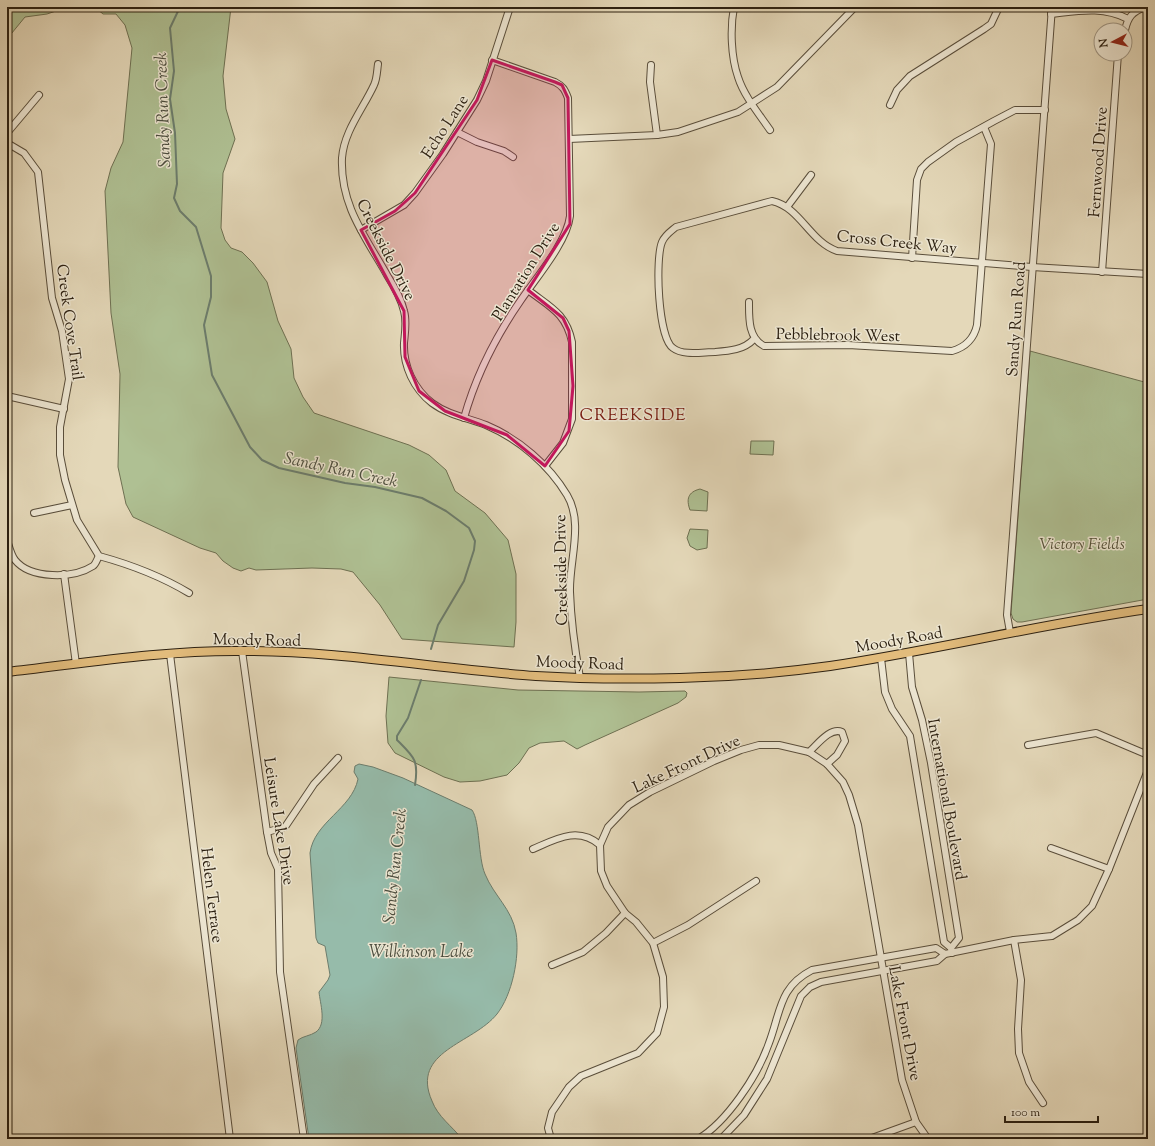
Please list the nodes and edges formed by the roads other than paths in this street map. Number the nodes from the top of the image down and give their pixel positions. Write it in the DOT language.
graph roads {
  1 [pos="510,7"];
  2 [pos="734,7"];
  3 [pos="855,7"];
  4 [pos="999,7"];
  5 [pos="1052,7"];
  6 [pos="1145,7"];
  7 [pos="1051,14"];
  8 [pos="1128,19"];
  9 [pos="1127,22"];
  10 [pos="492,60"];
  11 [pos="1117,62"];
  12 [pos="378,64"];
  13 [pos="651,65"];
  14 [pos="39,95"];
  15 [pos="752,105"];
  16 [pos="890,105"];
  17 [pos="1045,110"];
  18 [pos="984,127"];
  19 [pos="770,130"];
  20 [pos="457,132"];
  21 [pos="7,133"];
  22 [pos="657,135"];
  23 [pos="569,139"];
  24 [pos="7,143"];
  25 [pos="513,157"];
  26 [pos="811,176"];
  27 [pos="787,207"];
  28 [pos="361,230"];
  29 [pos="912,258"];
  30 [pos="981,263"];
  31 [pos="1032,267"];
  32 [pos="1102,272"];
  33 [pos="1148,274"];
  34 [pos="660,284"];
  35 [pos="528,290"];
  36 [pos="749,302"];
  37 [pos="754,339"];
  38 [pos="7,396"];
  39 [pos="64,409"];
  40 [pos="464,418"];
  41 [pos="545,466"];
  42 [pos="72,505"];
  43 [pos="34,513"];
  44 [pos="7,540"];
  45 [pos="99,556"];
  46 [pos="64,574"];
  47 [pos="189,593"];
  48 [pos="1148,609"];
  49 [pos="1010,632"];
  50 [pos="242,650"];
  51 [pos="909,653"];
  52 [pos="170,654"];
  53 [pos="881,658"];
  54 [pos="76,664"];
  55 [pos="7,672"];
  56 [pos="580,678"];
  57 [pos="1028,745"];
  58 [pos="809,752"];
  59 [pos="1148,755"];
  60 [pos="338,758"];
  61 [pos="827,764"];
  62 [pos="1148,770"];
  63 [pos="267,832"];
  64 [pos="600,845"];
  65 [pos="1051,848"];
  66 [pos="533,849"];
  67 [pos="1109,869"];
  68 [pos="756,881"];
  69 [pos="625,913"];
  70 [pos="1014,940"];
  71 [pos="653,943"];
  72 [pos="952,951"];
  73 [pos="945,954"];
  74 [pos="881,958"];
  75 [pos="552,965"];
  76 [pos="883,970"];
  77 [pos="736,1102"];
  78 [pos="1043,1103"];
  79 [pos="748,1110"];
  80 [pos="916,1122"];
  81 [pos="230,1139"];
  82 [pos="304,1139"];
  83 [pos="551,1139"];
  84 [pos="698,1139"];
  85 [pos="721,1139"];
  86 [pos="869,1139"];
  87 [pos="928,1139"];
  1 -- 10 [label="street, Echo Lane"];
  2 -- 15 [label="street"];
  3 -- 15 [label="street"];
  4 -- 16 [label="street"];
  5 -- 7 [label="street, Sandy Run Road"];
  6 -- 8 [label="street"];
  7 -- 8 [label="street"];
  7 -- 17 [label="street, Sandy Run Road"];
  8 -- 9 [label="street"];
  10 -- 20 [label="street, Echo Lane"];
  10 -- 23 [label="street, Plantation Drive"];
  11 -- 32 [label="street, Fernwood Drive"];
  12 -- 28 [label="street, Creekside Drive"];
  13 -- 22 [label="street"];
  14 -- 21 [label="street"];
  15 -- 19 [label="street"];
  15 -- 22 [label="street"];
  17 -- 18 [label="street"];
  17 -- 31 [label="street, Sandy Run Road"];
  18 -- 29 [label="street"];
  18 -- 30 [label="street, Pebblebrook West"];
  20 -- 25 [label="street"];
  20 -- 28 [label="street, Echo Lane"];
  22 -- 23 [label="street"];
  23 -- 35 [label="street, Plantation Drive"];
  24 -- 39 [label="street, Creek Cove Trail"];
  26 -- 27 [label="street"];
  27 -- 29 [label="street, Cross Creek Way"];
  27 -- 34 [label="street, Cross Creek Way"];
  28 -- 40 [label="street, Creekside Drive"];
  29 -- 30 [label="street, Cross Creek Way"];
  30 -- 31 [label="street, Cross Creek Way"];
  30 -- 37 [label="street, Pebblebrook West"];
  31 -- 32 [label="street, Cross Creek Way"];
  31 -- 49 [label="street, Sandy Run Road"];
  32 -- 33 [label="street, Cross Creek Way"];
  34 -- 37 [label="street, Pebblebrook West"];
  35 -- 40 [label="street, Plantation Drive"];
  35 -- 41 [label="street"];
  36 -- 37 [label="street"];
  38 -- 39 [label="street"];
  39 -- 42 [label="street, Creek Cove Trail"];
  40 -- 41 [label="street, Creekside Drive"];
  41 -- 56 [label="street, Creekside Drive"];
  42 -- 43 [label="street"];
  42 -- 45 [label="street, Creek Cove Trail"];
  44 -- 46 [label="street"];
  45 -- 46 [label="street"];
  45 -- 47 [label="street"];
  46 -- 54 [label="street"];
  48 -- 49 [label="main road, Moody Road"];
  49 -- 51 [label="main road, Moody Road"];
  50 -- 52 [label="main road, Moody Road"];
  50 -- 56 [label="main road, Moody Road"];
  50 -- 63 [label="street, Leisure Lake Drive"];
  51 -- 53 [label="main road, Moody Road"];
  51 -- 72 [label="street, International Boulevard"];
  52 -- 54 [label="main road, Moody Road"];
  52 -- 81 [label="street, Helen Terrace"];
  53 -- 56 [label="main road, Moody Road"];
  53 -- 72 [label="street, International Boulevard"];
  54 -- 55 [label="main road, Moody Road"];
  57 -- 59 [label="street"];
  58 -- 61 [label="street, Lake Front Drive"];
  58 -- 61 [label="street"];
  58 -- 64 [label="street, Lake Front Drive"];
  60 -- 63 [label="street"];
  61 -- 74 [label="street, Lake Front Drive"];
  62 -- 67 [label="street"];
  63 -- 82 [label="street, Leisure Lake Drive"];
  64 -- 66 [label="street"];
  64 -- 69 [label="street, Lake Front Drive"];
  65 -- 67 [label="street"];
  67 -- 70 [label="street"];
  68 -- 71 [label="street"];
  69 -- 71 [label="street, Lake Front Drive"];
  69 -- 75 [label="street"];
  70 -- 72 [label="street"];
  70 -- 78 [label="street"];
  71 -- 83 [label="street, Lake Front Drive"];
  72 -- 73 [label="street"];
  73 -- 74 [label="street"];
  73 -- 76 [label="street"];
  74 -- 76 [label="street, Lake Front Drive"];
  74 -- 77 [label="street"];
  76 -- 79 [label="street"];
  76 -- 80 [label="street, Lake Front Drive"];
  77 -- 79 [label="street"];
  77 -- 84 [label="street"];
  79 -- 85 [label="street"];
  80 -- 86 [label="street"];
  80 -- 87 [label="street, Lake Front Drive"];
}
